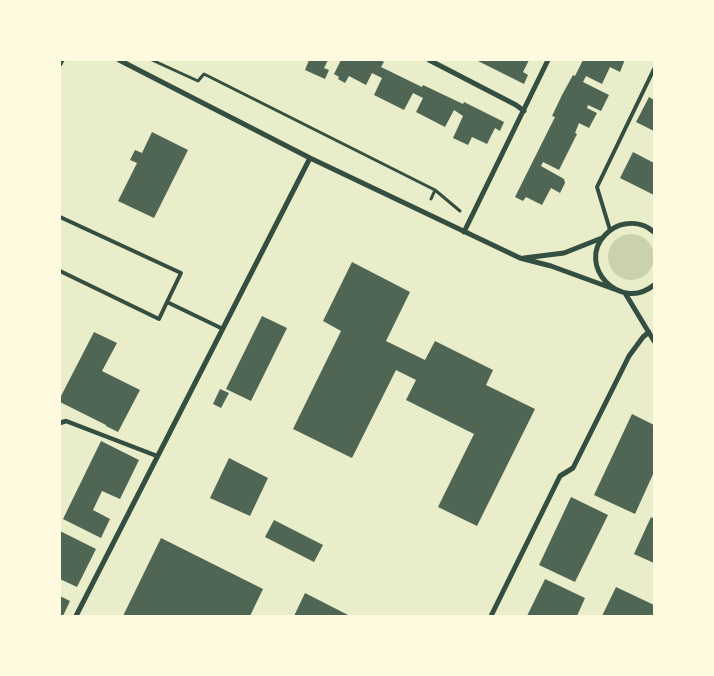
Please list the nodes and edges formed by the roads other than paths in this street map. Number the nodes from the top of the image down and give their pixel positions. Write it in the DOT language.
graph roads {
  1 [pos="62,60"];
  2 [pos="119,60"];
  3 [pos="428,60"];
  4 [pos="548,60"];
  5 [pos="60,64"];
  6 [pos="654,69"];
  7 [pos="524,110"];
  8 [pos="310,158"];
  9 [pos="60,217"];
  10 [pos="610,230"];
  11 [pos="464,232"];
  12 [pos="654,232"];
  13 [pos="602,238"];
  14 [pos="520,258"];
  15 [pos="60,271"];
  16 [pos="654,285"];
  17 [pos="614,288"];
  18 [pos="625,293"];
  19 [pos="167,302"];
  20 [pos="223,329"];
  21 [pos="649,332"];
  22 [pos="654,341"];
  23 [pos="60,423"];
  24 [pos="157,456"];
  25 [pos="76,616"];
  26 [pos="490,616"];
  1 -- 5 [label="street"];
  2 -- 8 [label="street"];
  3 -- 7 [label="street"];
  4 -- 7 [label="street"];
  6 -- 10 [label="lane"];
  7 -- 11 [label="street"];
  8 -- 11 [label="street"];
  8 -- 20 [label="street"];
  9 -- 19 [label="lane"];
  10 -- 12 [label="street"];
  10 -- 13 [label="street"];
  11 -- 14 [label="street"];
  13 -- 14 [label="street"];
  13 -- 17 [label="street"];
  14 -- 17 [label="street"];
  15 -- 19 [label="lane"];
  16 -- 18 [label="street"];
  17 -- 18 [label="street"];
  18 -- 21 [label="street"];
  19 -- 20 [label="lane"];
  20 -- 24 [label="street"];
  21 -- 22 [label="street"];
  21 -- 26 [label="street"];
  23 -- 24 [label="street"];
  24 -- 25 [label="street"];
}
